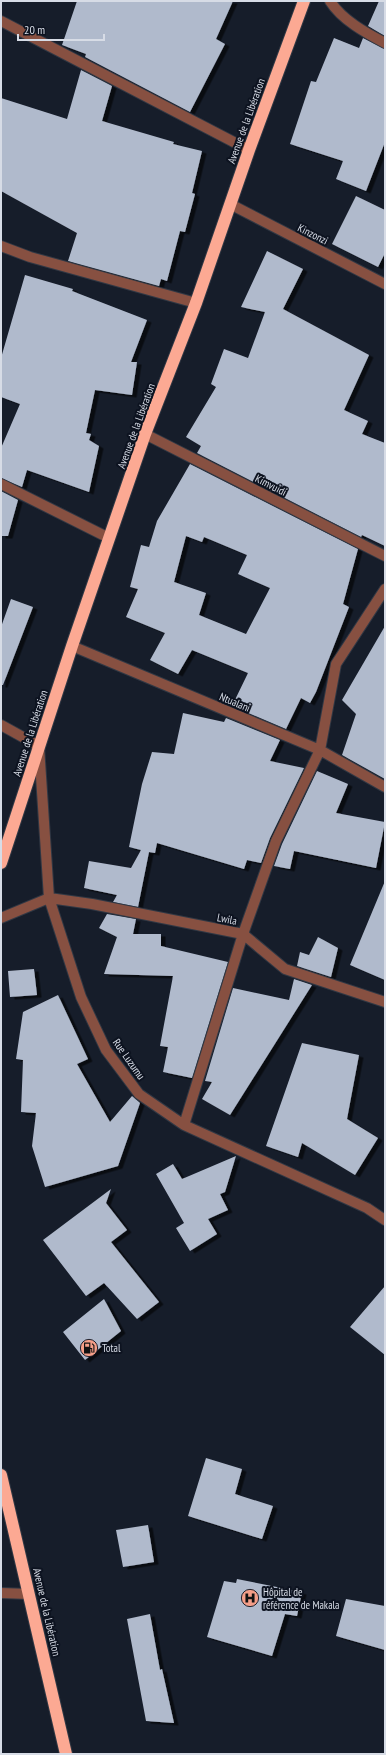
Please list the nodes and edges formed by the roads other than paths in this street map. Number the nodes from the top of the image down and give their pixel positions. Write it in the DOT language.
graph roads {
  1 [pos="304,1"];
  2 [pos="330,1"];
  3 [pos="1,20"];
  4 [pos="385,43"];
  5 [pos="249,150"];
  6 [pos="230,204"];
  7 [pos="1,246"];
  8 [pos="385,284"];
  9 [pos="196,303"];
  10 [pos="145,434"];
  11 [pos="1,484"];
  12 [pos="109,538"];
  13 [pos="385,556"];
  14 [pos="385,589"];
  15 [pos="72,646"];
  16 [pos="1,726"];
  17 [pos="38,746"];
  18 [pos="320,750"];
  19 [pos="385,787"];
  20 [pos="1,863"];
  21 [pos="49,898"];
  22 [pos="1,918"];
  23 [pos="243,934"];
  24 [pos="385,1002"];
  25 [pos="184,1125"];
  26 [pos="385,1220"];
  27 [pos="1,1475"];
  28 [pos="1,1593"];
  29 [pos="29,1594"];
  30 [pos="66,1754"];
  1 -- 5 [label="highway, Avenue de la Libération"];
  2 -- 4 [label="street"];
  3 -- 5 [label="street"];
  5 -- 6 [label="highway, Avenue de la Libération"];
  6 -- 8 [label="street, Kinzonzi"];
  6 -- 9 [label="highway, Avenue de la Libération"];
  7 -- 9 [label="street"];
  9 -- 10 [label="highway, Avenue de la Libération"];
  10 -- 12 [label="highway, Avenue de la Libération"];
  10 -- 13 [label="street, Kimvuidi"];
  11 -- 12 [label="street"];
  12 -- 15 [label="highway, Avenue de la Libération"];
  14 -- 18 [label="street"];
  15 -- 17 [label="highway, Avenue de la Libération"];
  15 -- 18 [label="street, Ntualani"];
  16 -- 17 [label="street"];
  17 -- 20 [label="highway, Avenue de la Libération"];
  17 -- 21 [label="street, Rue Luzumu"];
  18 -- 19 [label="street, Ntualani"];
  18 -- 23 [label="street"];
  21 -- 22 [label="street"];
  21 -- 23 [label="street, Lwila"];
  21 -- 25 [label="street, Rue Luzumu"];
  23 -- 24 [label="street, Lwila"];
  23 -- 25 [label="street"];
  25 -- 26 [label="street, Rue Luzumu"];
  27 -- 29 [label="highway, Avenue de la Libération"];
  28 -- 29 [label="street"];
  29 -- 30 [label="highway, Avenue de la Libération"];
}
